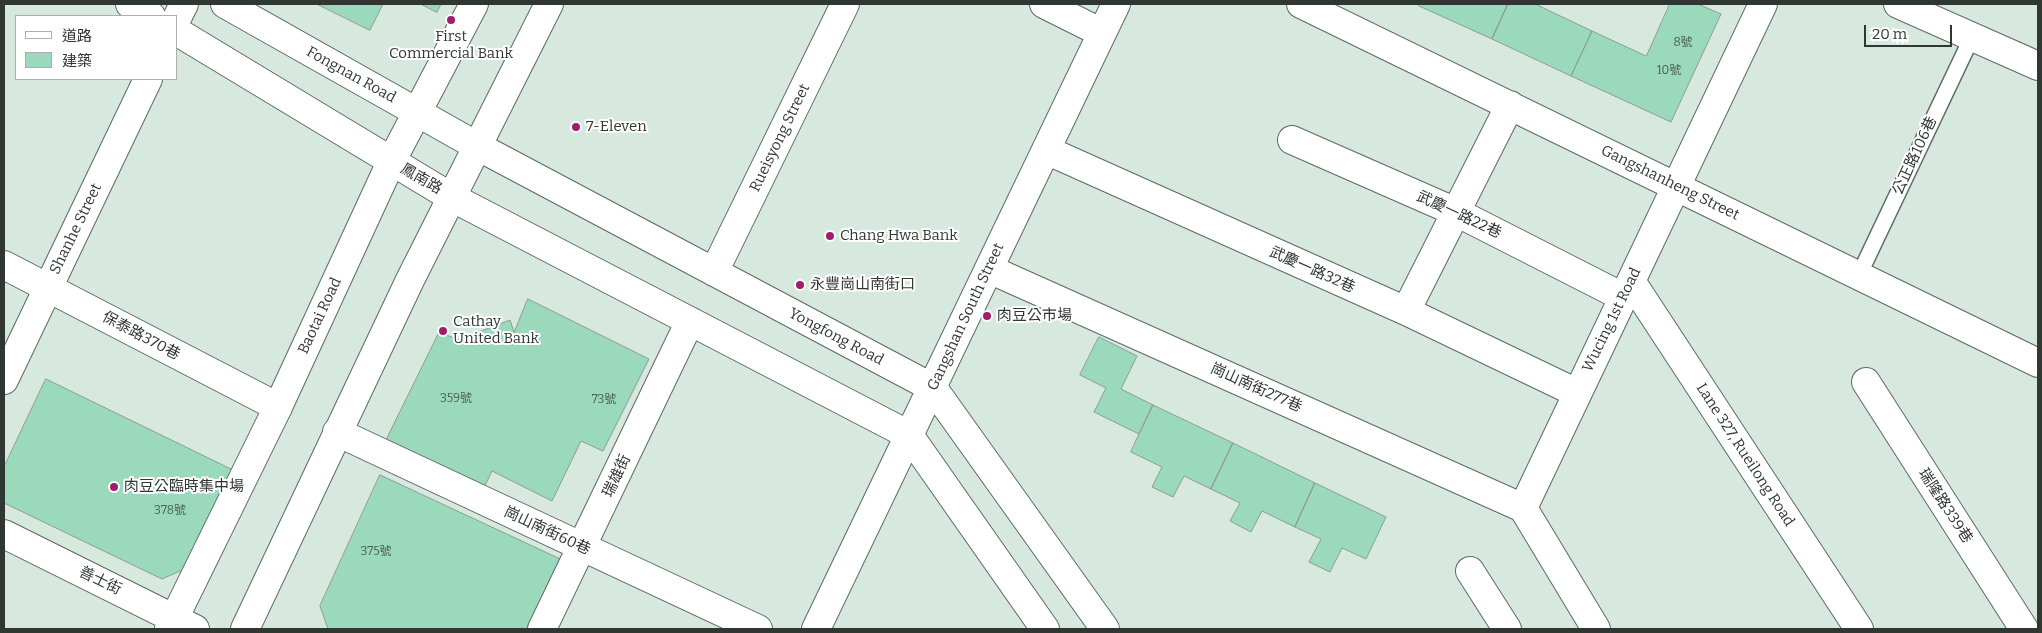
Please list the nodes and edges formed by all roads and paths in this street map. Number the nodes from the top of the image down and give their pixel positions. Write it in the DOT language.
graph roads {
  1 [pos="130,4"];
  2 [pos="184,4"];
  3 [pos="225,4"];
  4 [pos="474,4"];
  5 [pos="549,4"];
  6 [pos="845,4"];
  7 [pos="1044,4"];
  8 [pos="1116,4"];
  9 [pos="1301,4"];
  10 [pos="1763,4"];
  11 [pos="1912,7"];
  12 [pos="149,15"];
  13 [pos="178,16"];
  14 [pos="178,32"];
  15 [pos="1102,33"];
  16 [pos="1972,37"];
  17 [pos="2038,66"];
  18 [pos="148,80"];
  19 [pos="1510,105"];
  20 [pos="416,112"];
  21 [pos="1292,140"];
  22 [pos="477,146"];
  23 [pos="1046,150"];
  24 [pos="391,162"];
  25 [pos="1676,186"];
  26 [pos="451,197"];
  27 [pos="1456,212"];
  28 [pos="4,265"];
  29 [pos="989,268"];
  30 [pos="714,272"];
  31 [pos="1859,276"];
  32 [pos="48,288"];
  33 [pos="1627,289"];
  34 [pos="1406,311"];
  35 [pos="690,321"];
  36 [pos="2038,363"];
  37 [pos="4,380"];
  38 [pos="1866,382"];
  39 [pos="933,388"];
  40 [pos="1577,393"];
  41 [pos="278,407"];
  42 [pos="337,432"];
  43 [pos="909,435"];
  44 [pos="1523,508"];
  45 [pos="4,534"];
  46 [pos="582,548"];
  47 [pos="1470,571"];
  48 [pos="179,625"];
  49 [pos="245,629"];
  50 [pos="542,629"];
  51 [pos="758,629"];
  52 [pos="816,629"];
  53 [pos="1045,629"];
  54 [pos="1105,629"];
  55 [pos="1507,629"];
  56 [pos="1596,629"];
  57 [pos="1858,629"];
  58 [pos="2024,629"];
  1 -- 12 [label="street"];
  2 -- 13 [label="street"];
  3 -- 20 [label="street, Fongnan Road"];
  4 -- 20 [label="street, Baotai Road"];
  5 -- 22 [label="street"];
  6 -- 30 [label="street, Rueisyong Street"];
  7 -- 15 [label="street"];
  8 -- 15 [label="street, Gangshan South Street"];
  9 -- 19 [label="street, Gangshanheng Street"];
  10 -- 25 [label="street, Wucing 1st Road"];
  11 -- 16 [label="street"];
  14 -- 24 [label="street"];
  15 -- 23 [label="street, Gangshan South Street"];
  16 -- 17 [label="street"];
  16 -- 31 [label="lane, 公正路106巷"];
  18 -- 32 [label="street, Shanhe Street"];
  19 -- 25 [label="street, Gangshanheng Street"];
  19 -- 27 [label="street"];
  20 -- 22 [label="street, Fongnan Road"];
  20 -- 24 [label="street, Baotai Road"];
  21 -- 27 [label="street, 武慶一路22巷"];
  22 -- 26 [label="street"];
  22 -- 30 [label="street, Yongfong Road"];
  23 -- 29 [label="street, Gangshan South Street"];
  23 -- 34 [label="street, 武慶一路32巷"];
  24 -- 26 [label="street, 鳳南路"];
  24 -- 41 [label="street, Baotai Road"];
  25 -- 31 [label="street, Gangshanheng Street"];
  25 -- 33 [label="street, Wucing 1st Road"];
  26 -- 35 [label="street"];
  26 -- 42 [label="street"];
  27 -- 33 [label="street, 武慶一路22巷"];
  27 -- 34 [label="street"];
  28 -- 32 [label="street, 保泰路370巷"];
  29 -- 39 [label="street, Gangshan South Street"];
  29 -- 44 [label="street, 崗山南街277巷"];
  30 -- 39 [label="street, Yongfong Road"];
  31 -- 36 [label="street, Gangshanheng Street"];
  32 -- 37 [label="street, Shanhe Street"];
  32 -- 41 [label="street, 保泰路370巷"];
  33 -- 40 [label="street, Wucing 1st Road"];
  33 -- 57 [label="street, Lane 327, Rueilong Road"];
  34 -- 40 [label="street, 武慶一路32巷"];
  35 -- 43 [label="street"];
  35 -- 46 [label="street, 瑞雄街"];
  38 -- 58 [label="street, 瑞隆路339巷"];
  39 -- 43 [label="street, Gangshan South Street"];
  39 -- 54 [label="street, Yongfong Road"];
  40 -- 44 [label="street, Wucing 1st Road"];
  41 -- 48 [label="street, Baotai Road"];
  42 -- 46 [label="street, 崗山南街60巷"];
  42 -- 49 [label="street"];
  43 -- 52 [label="street, Gangshan South Street"];
  43 -- 53 [label="street"];
  44 -- 56 [label="street"];
  45 -- 48 [label="street, 善士街"];
  46 -- 50 [label="street, 瑞雄街"];
  46 -- 51 [label="street, 崗山南街60巷"];
  47 -- 55 [label="street"];
}
